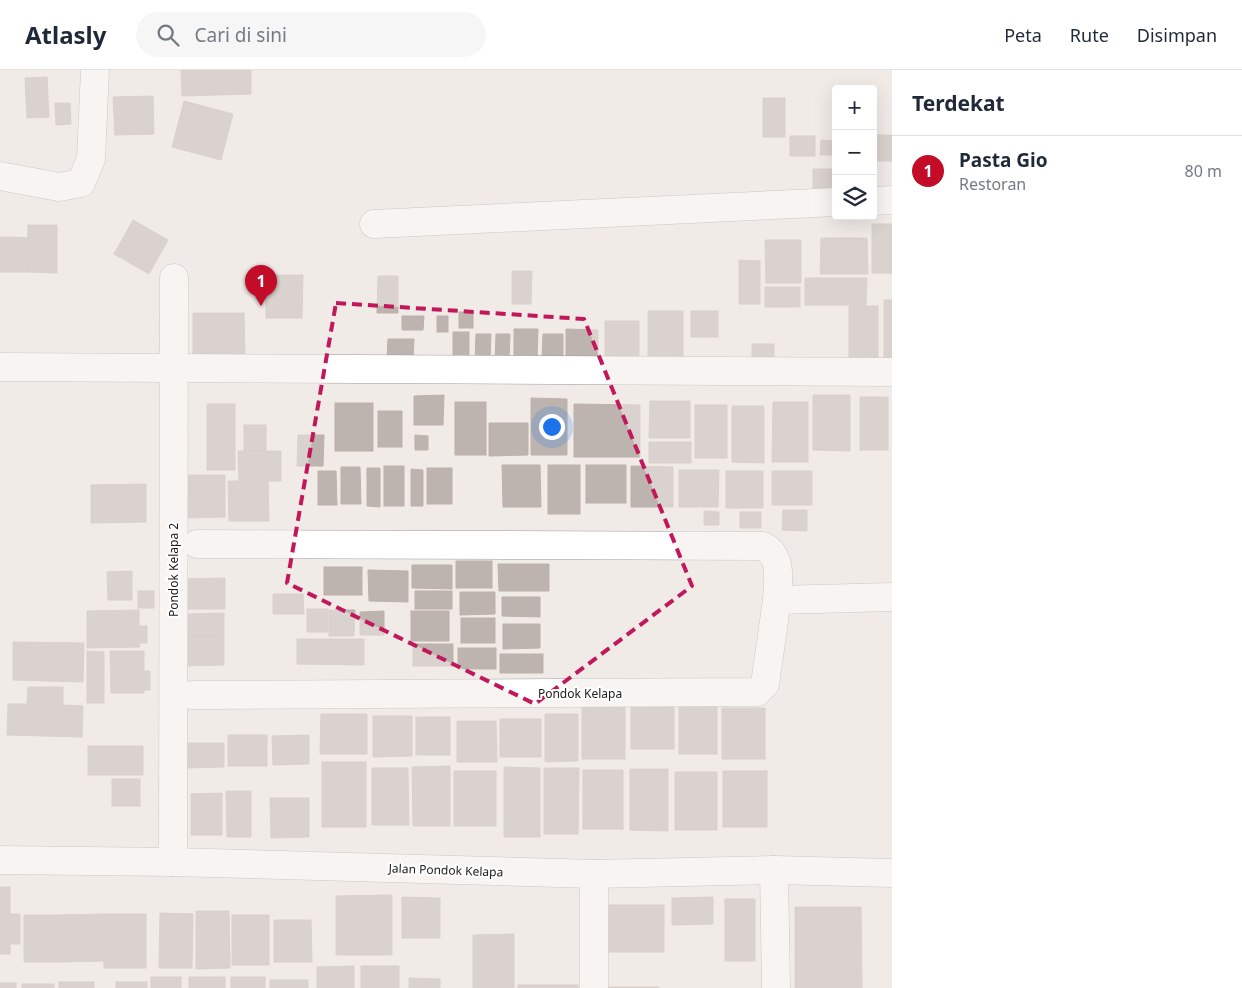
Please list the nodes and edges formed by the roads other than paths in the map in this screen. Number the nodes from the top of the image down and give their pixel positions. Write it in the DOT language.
graph roads {
  1 [pos="95,70"];
  2 [pos="0,176"];
  3 [pos="892,200"];
  4 [pos="877,201"];
  5 [pos="832,202"];
  6 [pos="374,224"];
  7 [pos="174,278"];
  8 [pos="0,367"];
  9 [pos="173,368"];
  10 [pos="892,372"];
  11 [pos="197,544"];
  12 [pos="892,597"];
  13 [pos="778,600"];
  14 [pos="192,695"];
  15 [pos="0,860"];
  16 [pos="173,862"];
  17 [pos="774,870"];
  18 [pos="892,873"];
  19 [pos="594,874"];
  20 [pos="594,988"];
  21 [pos="776,988"];
  1 -- 2 [label="street"];
  3 -- 4 [label="street"];
  5 -- 6 [label="street"];
  7 -- 9 [label="street, Pondok Kelapa 2"];
  8 -- 9 [label="street"];
  9 -- 10 [label="street"];
  9 -- 16 [label="street, Pondok Kelapa 2"];
  11 -- 13 [label="street, Pondok Kelapa"];
  12 -- 13 [label="street"];
  13 -- 14 [label="street, Pondok Kelapa"];
  15 -- 16 [label="street, Jalan Pondok Kelapa"];
  16 -- 19 [label="street, Jalan Pondok Kelapa"];
  17 -- 18 [label="street, Jalan Pondok Kelapa"];
  17 -- 19 [label="street, Jalan Pondok Kelapa"];
  17 -- 21 [label="street"];
  19 -- 20 [label="street"];
}
